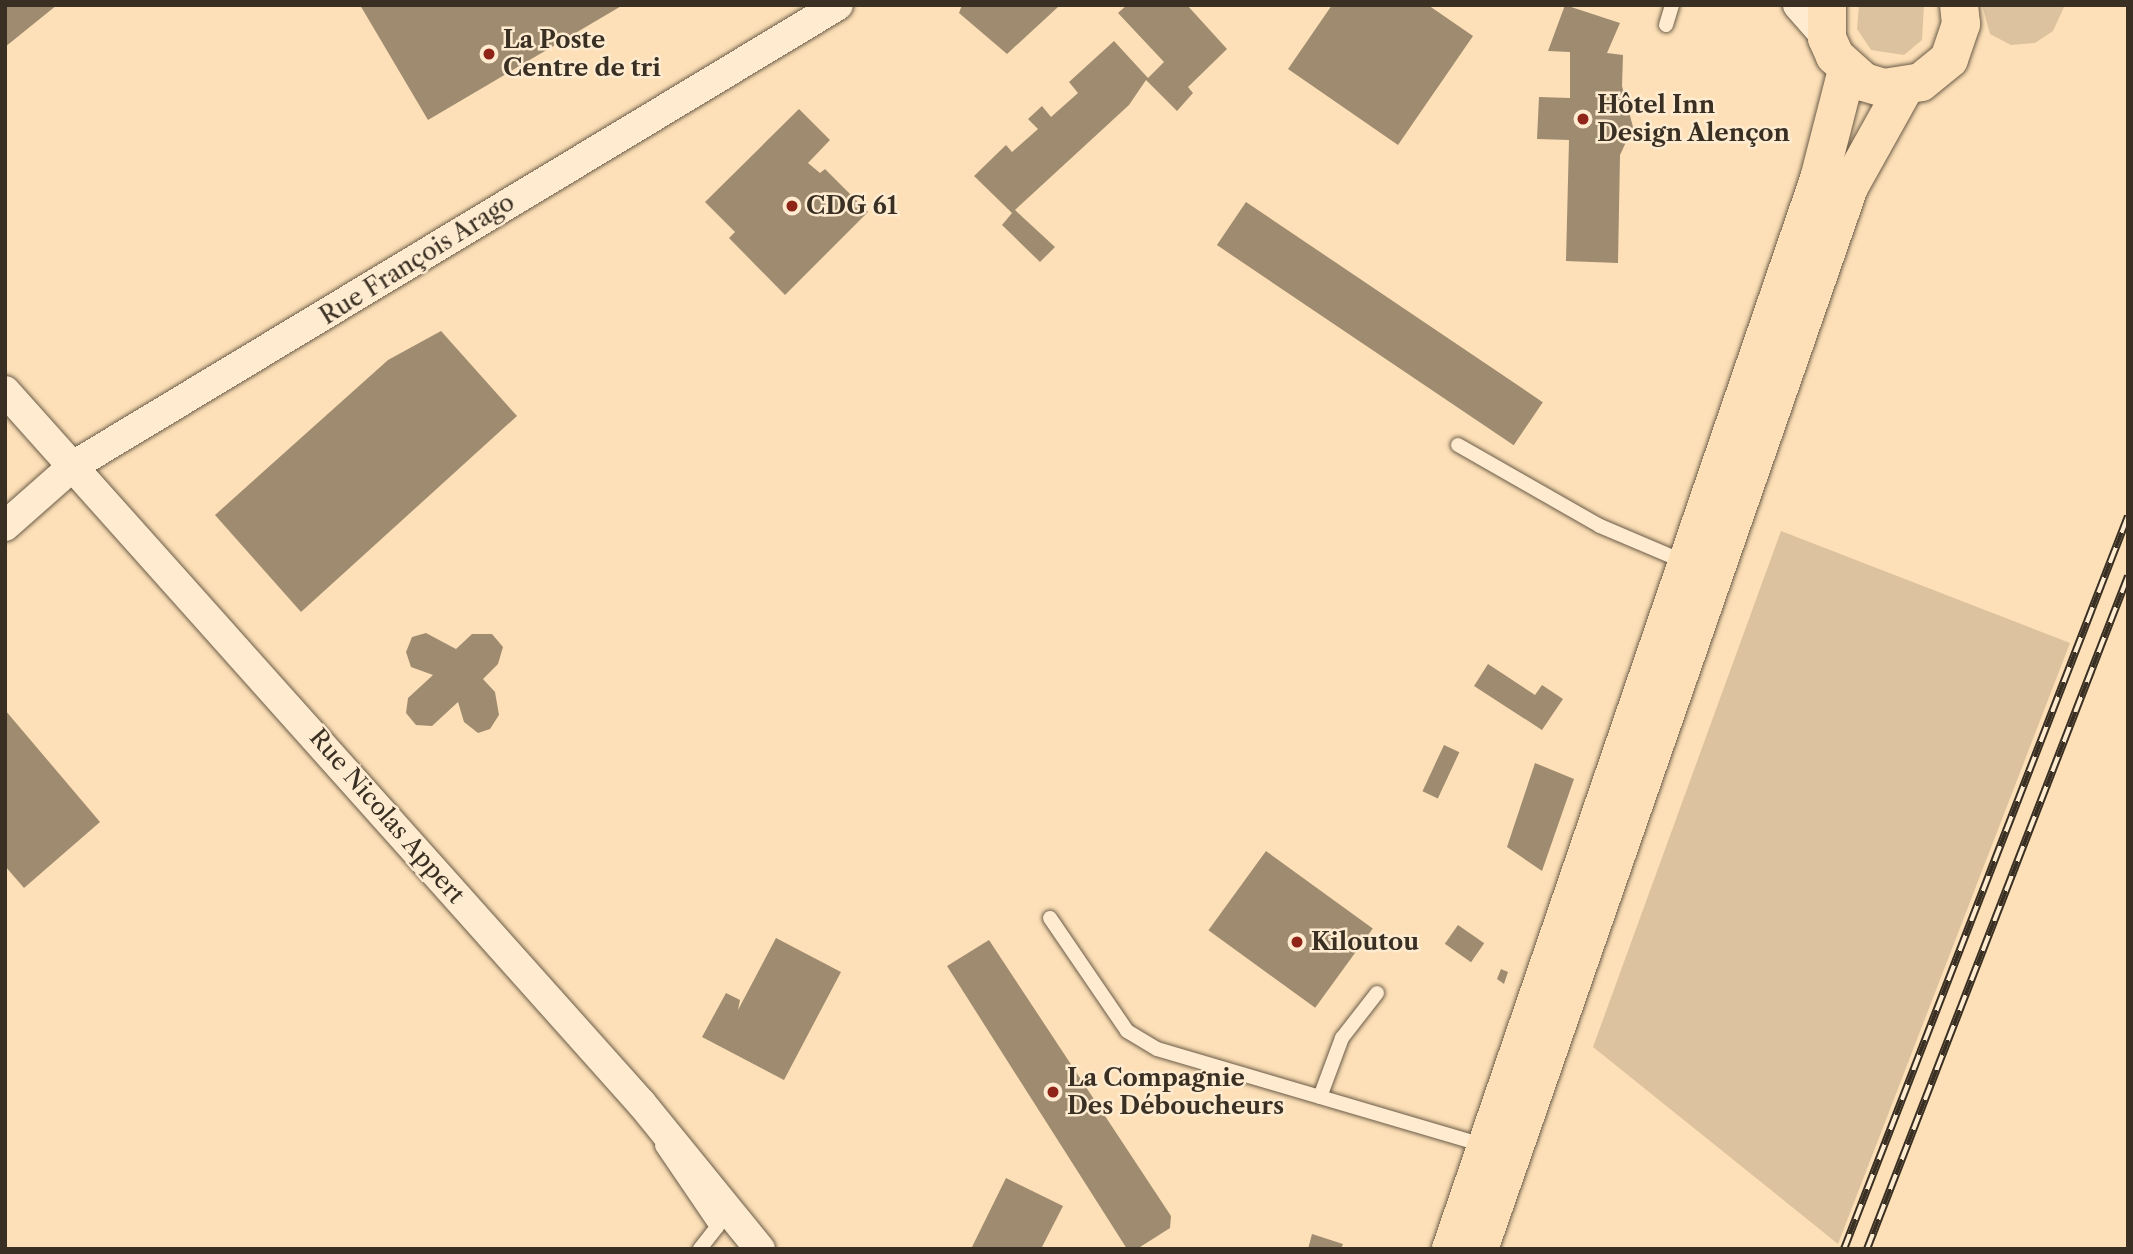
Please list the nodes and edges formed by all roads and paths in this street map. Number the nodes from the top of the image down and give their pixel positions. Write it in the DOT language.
graph roads {
  1 [pos="838,5"];
  2 [pos="1672,5"];
  3 [pos="1798,5"];
  4 [pos="1959,5"];
  5 [pos="1827,22"];
  6 [pos="1666,25"];
  7 [pos="1847,70"];
  8 [pos="1905,88"];
  9 [pos="5,391"];
  10 [pos="1458,445"];
  11 [pos="73,466"];
  12 [pos="5,526"];
  13 [pos="1688,563"];
  14 [pos="1050,918"];
  15 [pos="1377,993"];
  16 [pos="1320,1097"];
  17 [pos="642,1104"];
  18 [pos="1487,1146"];
  19 [pos="699,1249"];
  20 [pos="760,1249"];
  21 [pos="1451,1249"];
  22 [pos="1479,1249"];
  1 -- 11 [label="street, Rue François Arago"];
  2 -- 6 [label="lane"];
  3 -- 5 [label="street"];
  4 -- 8 [label="main road"];
  5 -- 7 [label="main road"];
  7 -- 8 [label="main road"];
  7 -- 13 [label="main road"];
  8 -- 22 [label="main road"];
  9 -- 11 [label="street, Rue Nicolas Appert"];
  10 -- 13 [label="lane"];
  11 -- 12 [label="street, Rue François Arago"];
  11 -- 17 [label="street, Rue Nicolas Appert"];
  13 -- 18 [label="main road"];
  14 -- 16 [label="lane"];
  15 -- 16 [label="lane"];
  16 -- 18 [label="lane"];
  17 -- 19 [label="lane"];
  17 -- 20 [label="street, Rue Nicolas Appert"];
  18 -- 21 [label="main road"];
}
